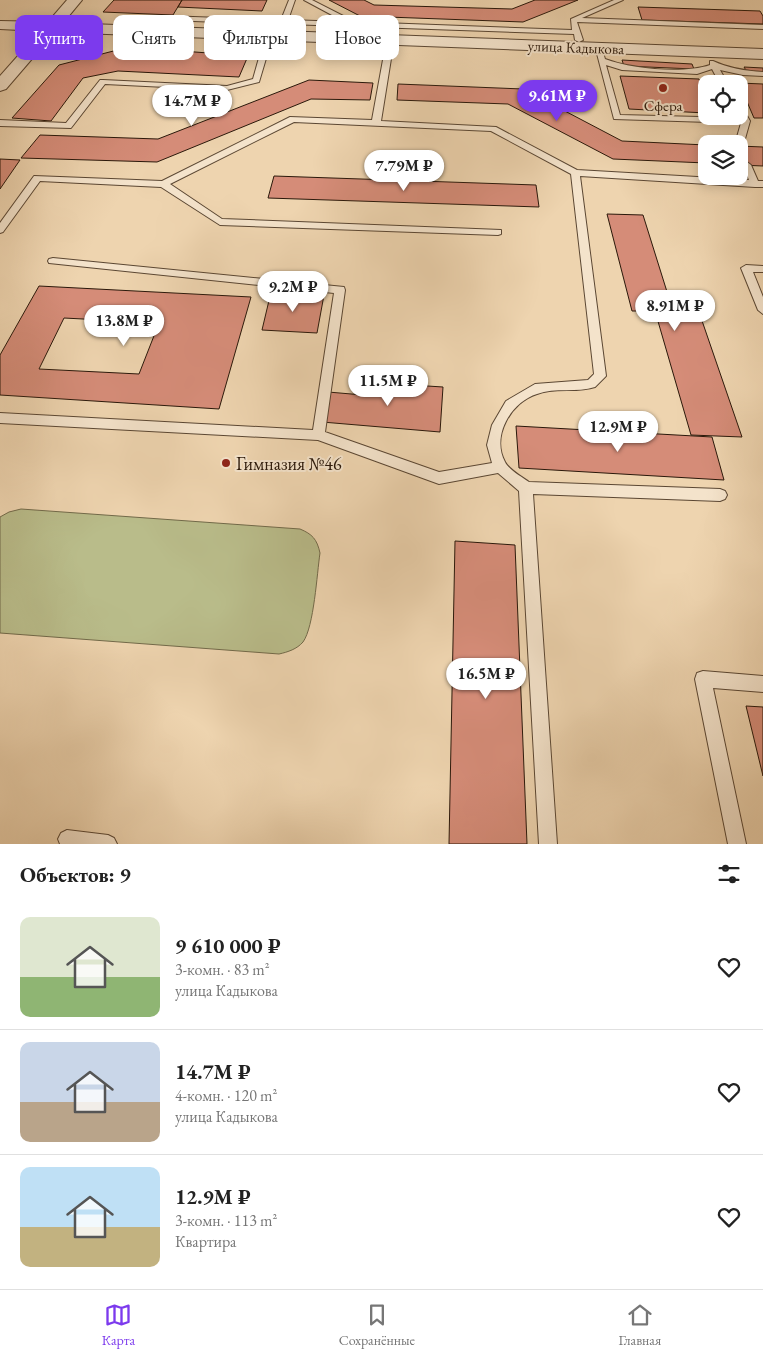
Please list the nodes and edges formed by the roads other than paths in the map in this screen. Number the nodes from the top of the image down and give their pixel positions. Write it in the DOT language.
graph roads {
  1 [pos="75,0"];
  2 [pos="292,0"];
  3 [pos="307,0"];
  4 [pos="620,0"];
  5 [pos="62,15"];
  6 [pos="285,15"];
  7 [pos="336,15"];
  8 [pos="572,20"];
  9 [pos="0,25"];
  10 [pos="15,26"];
  11 [pos="399,26"];
  12 [pos="763,27"];
  13 [pos="103,28"];
  14 [pos="204,30"];
  15 [pos="547,31"];
  16 [pos="576,32"];
  17 [pos="399,40"];
  18 [pos="581,47"];
  19 [pos="600,54"];
  20 [pos="763,54"];
  21 [pos="711,59"];
  22 [pos="23,60"];
  23 [pos="265,60"];
  24 [pos="387,60"];
  25 [pos="763,74"];
  26 [pos="719,75"];
  27 [pos="0,86"];
  28 [pos="698,120"];
  29 [pos="0,123"];
  30 [pos="376,123"];
  31 [pos="748,167"];
  32 [pos="575,174"];
  33 [pos="163,184"];
  34 [pos="759,184"];
  35 [pos="0,230"];
  36 [pos="498,232"];
  37 [pos="53,261"];
  38 [pos="763,270"];
  39 [pos="763,310"];
  40 [pos="0,418"];
  41 [pos="318,434"];
  42 [pos="500,467"];
  43 [pos="526,488"];
  44 [pos="720,495"];
  45 [pos="763,684"];
  46 [pos="68,839"];
  47 [pos="108,844"];
  48 [pos="548,844"];
  49 [pos="737,844"];
  1 -- 5 [label="street"];
  2 -- 6 [label="lane"];
  3 -- 7 [label="lane"];
  4 -- 8 [label="lane"];
  8 -- 12 [label="lane"];
  8 -- 15 [label="lane"];
  8 -- 16 [label="lane"];
  9 -- 10 [label="street, улица Кадыкова"];
  11 -- 15 [label="lane"];
  13 -- 14 [label="street, улица Кадыкова"];
  15 -- 16 [label="lane"];
  16 -- 18 [label="lane"];
  17 -- 18 [label="street, улица Кадыкова"];
  18 -- 19 [label="street, улица Кадыкова"];
  19 -- 21 [label="street, улица Кадыкова"];
  19 -- 28 [label="lane"];
  20 -- 21 [label="street, улица Кадыкова"];
  21 -- 25 [label="lane"];
  21 -- 26 [label="lane"];
  22 -- 27 [label="street"];
  23 -- 29 [label="lane"];
  24 -- 30 [label="lane"];
  30 -- 32 [label="lane"];
  30 -- 33 [label="lane"];
  31 -- 34 [label="lane"];
  32 -- 34 [label="lane"];
  32 -- 42 [label="lane"];
  33 -- 35 [label="lane"];
  33 -- 36 [label="lane"];
  37 -- 41 [label="lane"];
  38 -- 39 [label="lane"];
  40 -- 41 [label="lane"];
  41 -- 42 [label="lane"];
  42 -- 43 [label="lane"];
  43 -- 44 [label="lane"];
  43 -- 48 [label="lane"];
  45 -- 49 [label="lane"];
  46 -- 47 [label="lane"];
}
